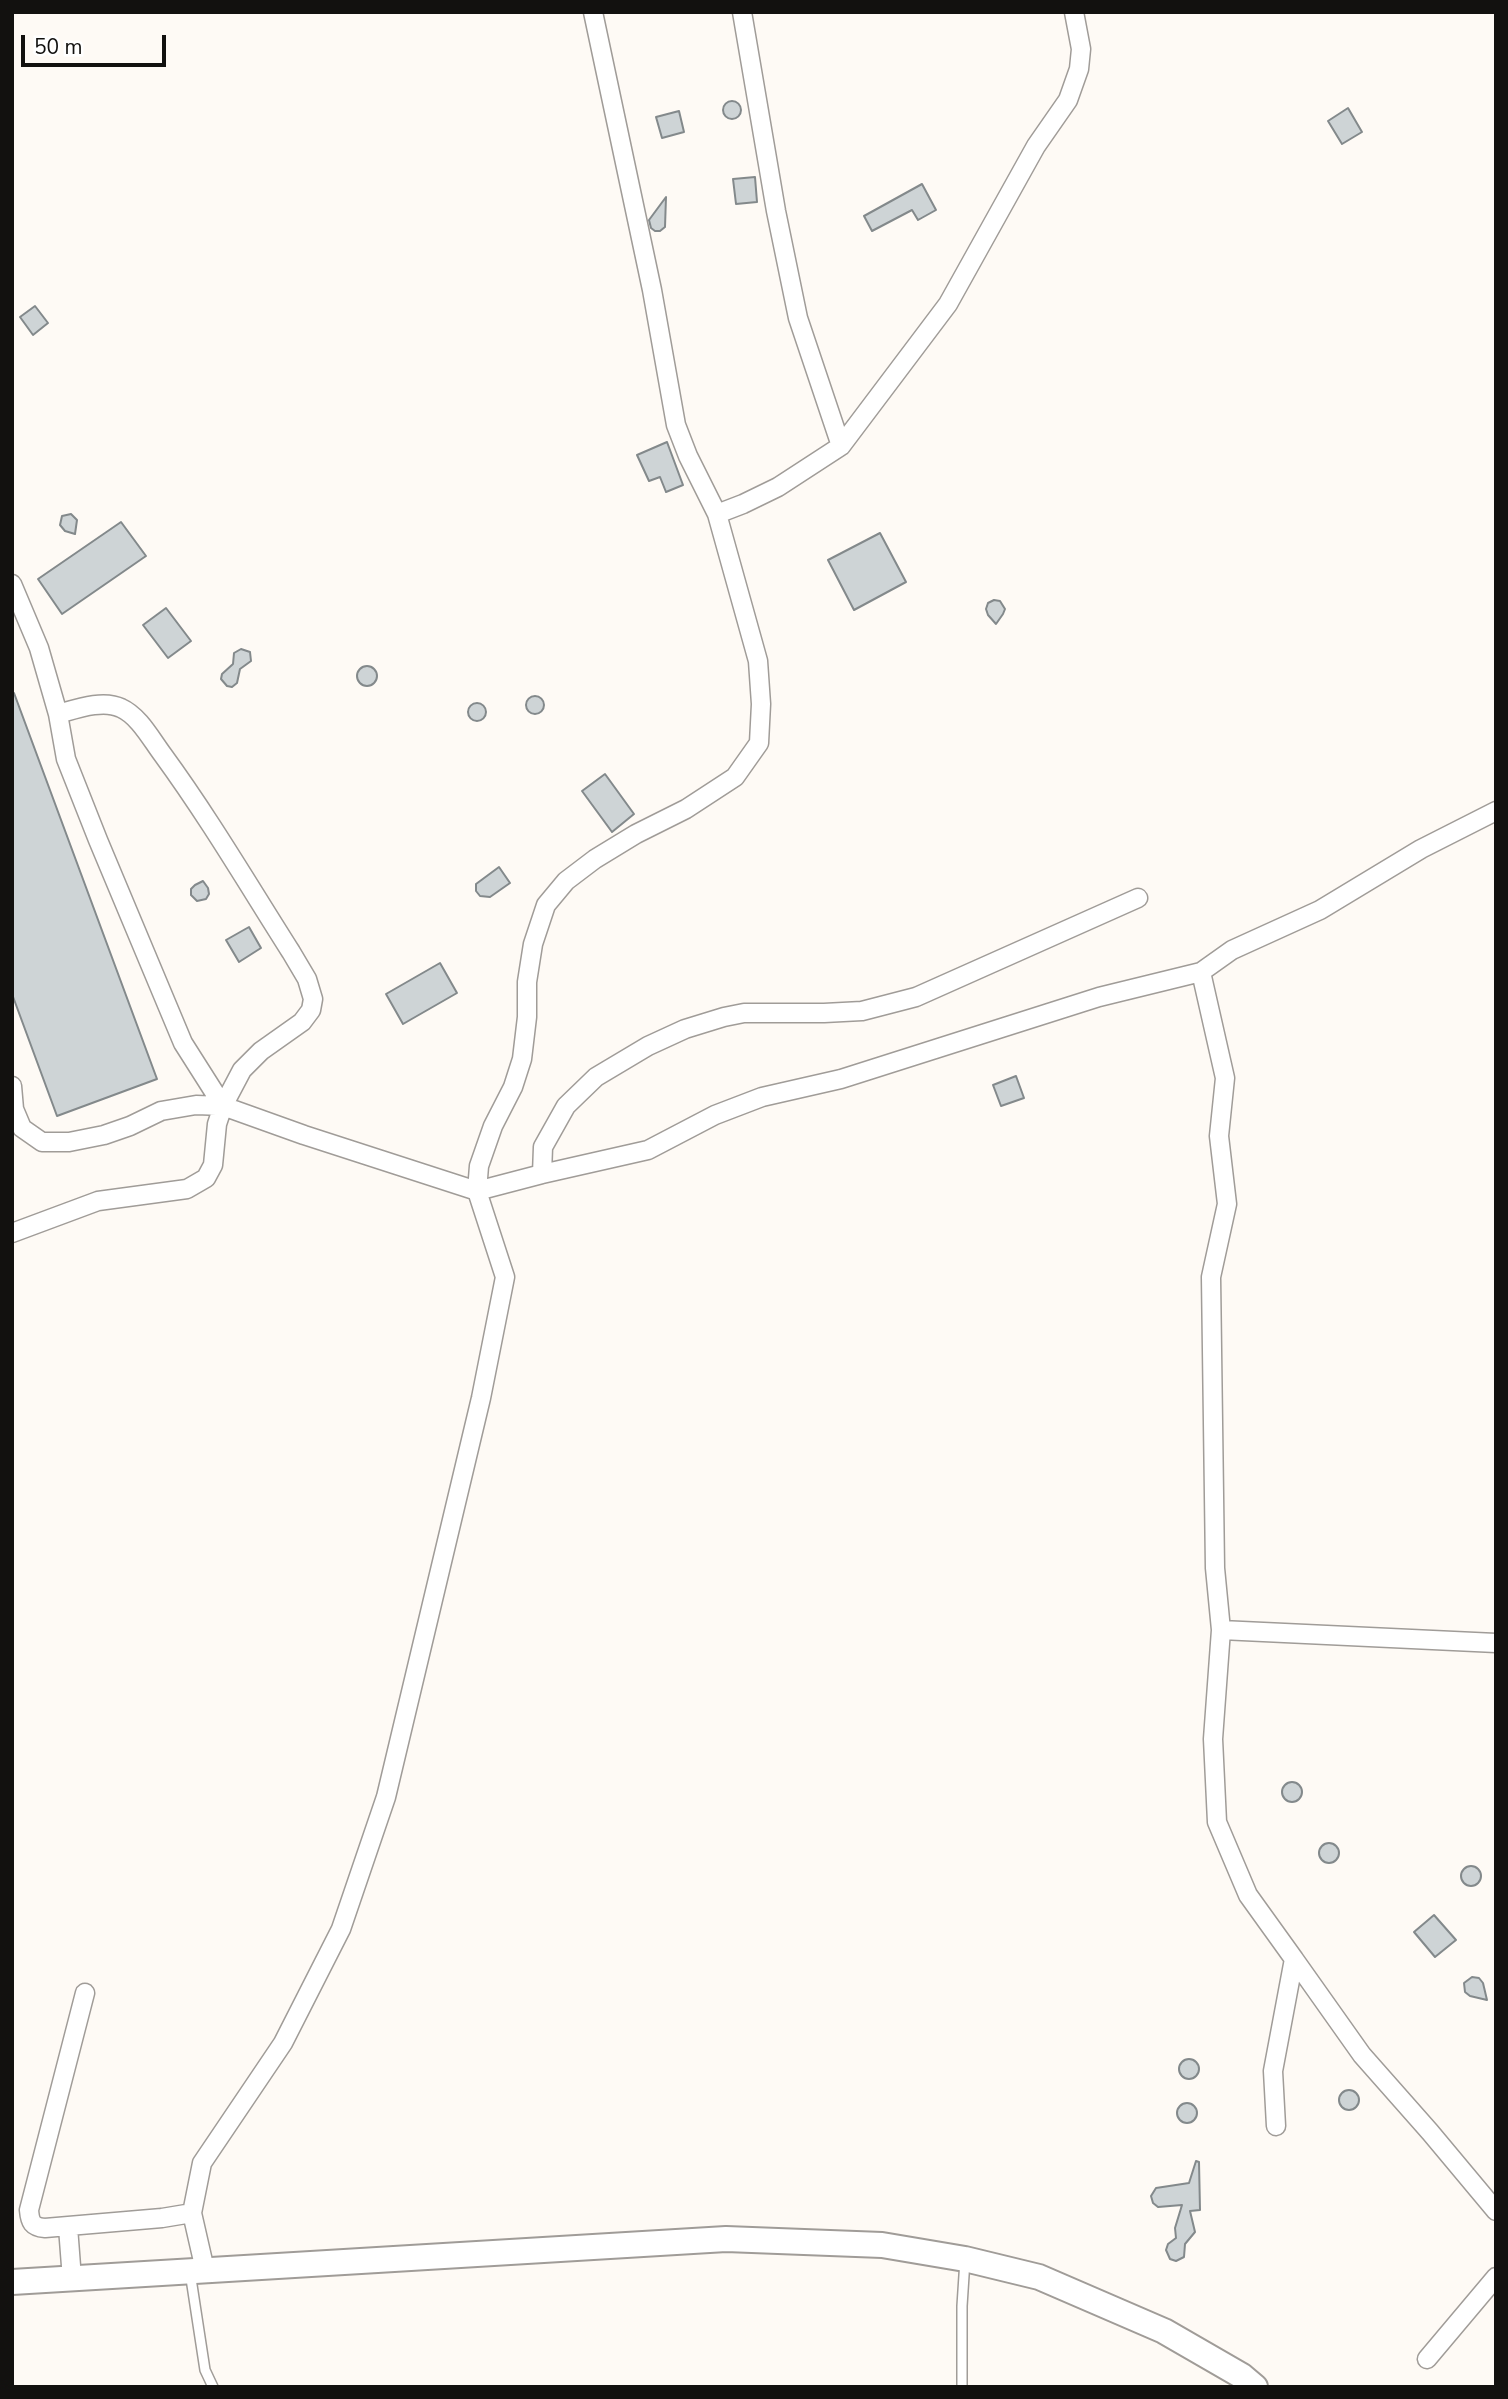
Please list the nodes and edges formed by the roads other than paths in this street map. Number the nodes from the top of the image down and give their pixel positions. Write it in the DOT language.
graph roads {
  1 [pos="593,12"];
  2 [pos="742,12"];
  3 [pos="1074,12"];
  4 [pos="841,446"];
  5 [pos="717,514"];
  6 [pos="12,584"];
  7 [pos="58,714"];
  8 [pos="1496,811"];
  9 [pos="1138,898"];
  10 [pos="1201,972"];
  11 [pos="12,1086"];
  12 [pos="223,1106"];
  13 [pos="542,1174"];
  14 [pos="477,1191"];
  15 [pos="12,1233"];
  16 [pos="1221,1630"];
  17 [pos="1496,1643"];
  18 [pos="1294,1959"];
  19 [pos="85,1993"];
  20 [pos="1276,2126"];
  21 [pos="1496,2211"];
  22 [pos="192,2213"];
  23 [pos="68,2227"];
  24 [pos="965,2259"];
  25 [pos="197,2270"];
  26 [pos="1496,2277"];
  27 [pos="72,2279"];
  28 [pos="12,2282"];
  29 [pos="1427,2359"];
  30 [pos="213,2387"];
  31 [pos="962,2387"];
  32 [pos="1255,2387"];
  1 -- 5 [label="street"];
  2 -- 4 [label="street"];
  3 -- 4 [label="street"];
  4 -- 5 [label="street"];
  5 -- 14 [label="street"];
  6 -- 7 [label="street"];
  7 -- 12 [label="street"];
  7 -- 12 [label="street"];
  8 -- 10 [label="street"];
  9 -- 13 [label="street"];
  10 -- 13 [label="street"];
  10 -- 16 [label="street"];
  11 -- 12 [label="street"];
  12 -- 14 [label="street"];
  12 -- 15 [label="street"];
  13 -- 14 [label="street"];
  14 -- 22 [label="street"];
  16 -- 17 [label="street"];
  16 -- 18 [label="street"];
  18 -- 20 [label="street"];
  18 -- 21 [label="street"];
  19 -- 23 [label="street"];
  22 -- 23 [label="street"];
  22 -- 25 [label="street"];
  23 -- 27 [label="street"];
  24 -- 25 [label="main road"];
  24 -- 31 [label="lane"];
  24 -- 32 [label="main road"];
  25 -- 27 [label="main road"];
  25 -- 30 [label="lane"];
  26 -- 29 [label="street"];
  27 -- 28 [label="main road"];
}
